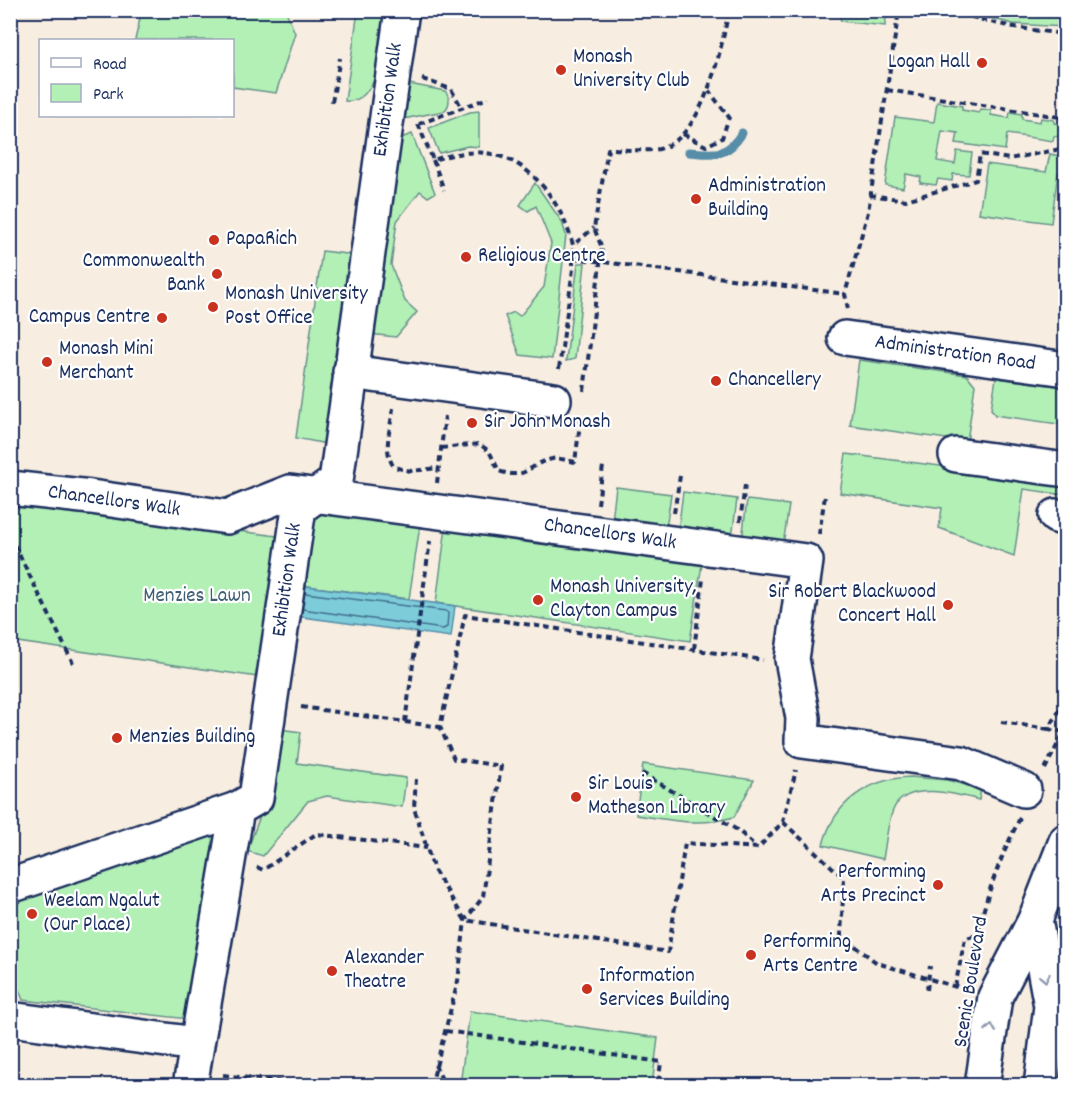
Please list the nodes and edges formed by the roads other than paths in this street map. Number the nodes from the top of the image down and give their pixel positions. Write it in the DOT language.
graph roads {
  1 [pos="402,10"];
  2 [pos="847,324"];
  3 [pos="1065,369"];
  4 [pos="350,372"];
  5 [pos="574,399"];
  6 [pos="956,455"];
  7 [pos="1065,470"];
  8 [pos="10,489"];
  9 [pos="307,501"];
  10 [pos="1030,793"];
  11 [pos="237,809"];
  12 [pos="1065,841"];
  13 [pos="10,886"];
  14 [pos="1047,910"];
  15 [pos="10,1019"];
  16 [pos="193,1067"];
  17 [pos="981,1086"];
  18 [pos="1041,1086"];
  1 -- 4 [label="street, Exhibition Walk"];
  2 -- 3 [label="street, Administration Road"];
  4 -- 5 [label="street"];
  4 -- 9 [label="street, Exhibition Walk"];
  6 -- 7 [label="street"];
  8 -- 9 [label="street, Chancellors Walk"];
  9 -- 10 [label="street, Chancellors Walk"];
  9 -- 11 [label="street, Exhibition Walk"];
  11 -- 13 [label="street"];
  11 -- 16 [label="street"];
  12 -- 14 [label="street, Scenic Boulevard"];
  17 -- 14 [label="street, Scenic Boulevard, one-way"];
  14 -- 18 [label="street, one-way"];
  15 -- 16 [label="street"];
}
